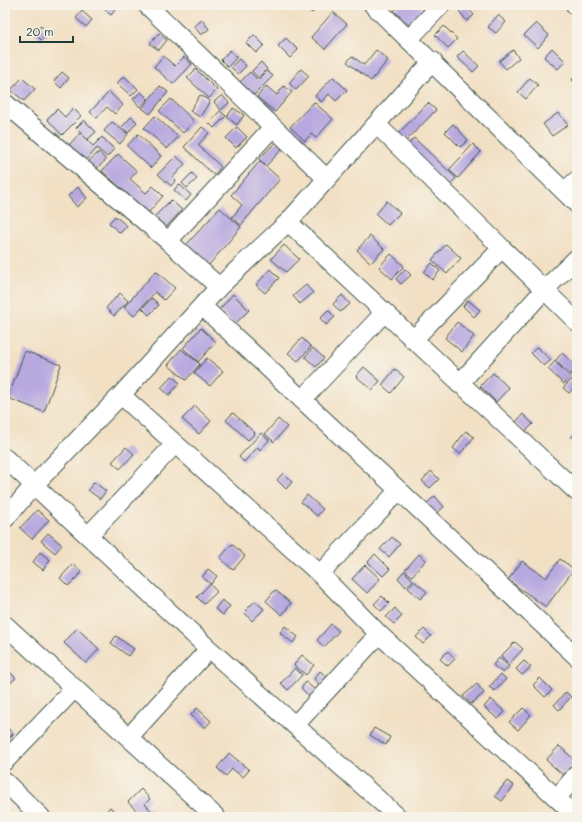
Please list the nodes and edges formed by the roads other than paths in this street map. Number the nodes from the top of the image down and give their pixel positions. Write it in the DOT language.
graph roads {
  1 [pos="147,5"];
  2 [pos="373,5"];
  3 [pos="442,5"];
  4 [pos="409,39"];
  5 [pos="433,62"];
  6 [pos="5,103"];
  7 [pos="377,125"];
  8 [pos="273,127"];
  9 [pos="327,179"];
  10 [pos="573,192"];
  11 [pos="288,222"];
  12 [pos="168,241"];
  13 [pos="502,248"];
  14 [pos="577,258"];
  15 [pos="219,287"];
  16 [pos="544,290"];
  17 [pos="202,306"];
  18 [pos="384,313"];
  19 [pos="577,322"];
  20 [pos="413,340"];
  21 [pos="459,384"];
  22 [pos="121,394"];
  23 [pos="302,400"];
  24 [pos="175,444"];
  25 [pos="5,458"];
  26 [pos="34,485"];
  27 [pos="399,490"];
  28 [pos="577,492"];
  29 [pos="5,519"];
  30 [pos="88,536"];
  31 [pos="320,574"];
  32 [pos="5,625"];
  33 [pos="379,634"];
  34 [pos="209,649"];
  35 [pos="577,657"];
  36 [pos="75,688"];
  37 [pos="296,724"];
  38 [pos="129,737"];
  39 [pos="5,761"];
  40 [pos="577,774"];
  41 [pos="5,782"];
  42 [pos="557,798"];
  43 [pos="30,814"];
  44 [pos="216,817"];
  45 [pos="398,817"];
  46 [pos="576,817"];
  1 -- 8 [label="street"];
  2 -- 4 [label="street"];
  3 -- 4 [label="street"];
  4 -- 5 [label="street"];
  5 -- 7 [label="street"];
  5 -- 10 [label="street"];
  6 -- 12 [label="street"];
  7 -- 9 [label="street"];
  7 -- 13 [label="street"];
  8 -- 9 [label="street"];
  8 -- 12 [label="street"];
  9 -- 11 [label="street"];
  11 -- 15 [label="street"];
  11 -- 18 [label="street"];
  12 -- 15 [label="street"];
  13 -- 16 [label="street"];
  13 -- 20 [label="street"];
  14 -- 16 [label="street"];
  15 -- 17 [label="street"];
  16 -- 19 [label="street"];
  16 -- 21 [label="street"];
  17 -- 22 [label="street"];
  17 -- 23 [label="street"];
  18 -- 20 [label="street"];
  18 -- 23 [label="street"];
  20 -- 21 [label="street"];
  21 -- 28 [label="street"];
  22 -- 24 [label="street"];
  22 -- 26 [label="street"];
  23 -- 27 [label="street"];
  24 -- 30 [label="street"];
  24 -- 31 [label="street"];
  25 -- 26 [label="street"];
  26 -- 29 [label="street"];
  26 -- 30 [label="street"];
  27 -- 31 [label="street"];
  27 -- 35 [label="street"];
  30 -- 34 [label="street"];
  31 -- 33 [label="street"];
  32 -- 36 [label="street"];
  33 -- 37 [label="street"];
  33 -- 42 [label="street"];
  34 -- 37 [label="street"];
  34 -- 38 [label="street"];
  36 -- 38 [label="street"];
  36 -- 39 [label="street"];
  37 -- 45 [label="street"];
  38 -- 44 [label="street"];
  40 -- 42 [label="street"];
  41 -- 43 [label="street"];
  42 -- 46 [label="street"];
}
